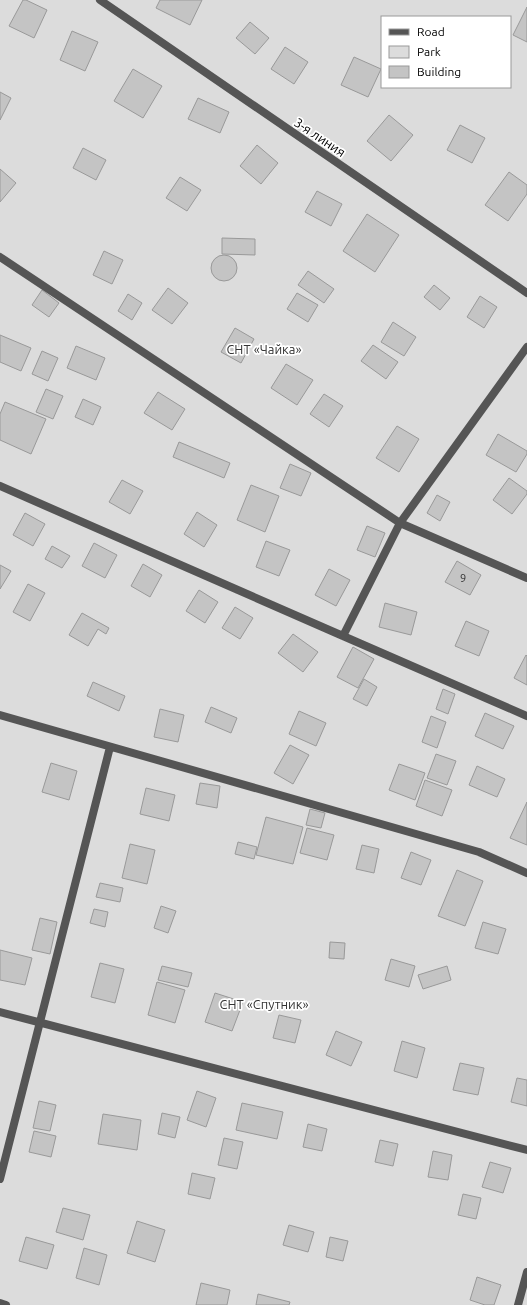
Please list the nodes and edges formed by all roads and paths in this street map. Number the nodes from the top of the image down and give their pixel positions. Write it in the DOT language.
graph roads {
  1 [pos="100,0"];
  2 [pos="0,257"];
  3 [pos="527,293"];
  4 [pos="527,346"];
  5 [pos="0,486"];
  6 [pos="400,523"];
  7 [pos="527,578"];
  8 [pos="343,636"];
  9 [pos="0,715"];
  10 [pos="527,716"];
  11 [pos="110,747"];
  12 [pos="527,873"];
  13 [pos="0,1012"];
  14 [pos="40,1022"];
  15 [pos="527,1150"];
  16 [pos="0,1179"];
  17 [pos="527,1272"];
  18 [pos="0,1303"];
  19 [pos="6,1305"];
  20 [pos="518,1305"];
  1 -- 3 [label="street, 3-я линия"];
  2 -- 6 [label="street"];
  4 -- 6 [label="street"];
  5 -- 8 [label="street"];
  6 -- 7 [label="street"];
  6 -- 8 [label="street"];
  8 -- 10 [label="street"];
  9 -- 11 [label="street"];
  11 -- 12 [label="street"];
  11 -- 14 [label="street"];
  13 -- 14 [label="street"];
  14 -- 15 [label="street"];
  14 -- 16 [label="street"];
  17 -- 20 [label="street"];
  18 -- 19 [label="street"];
}
